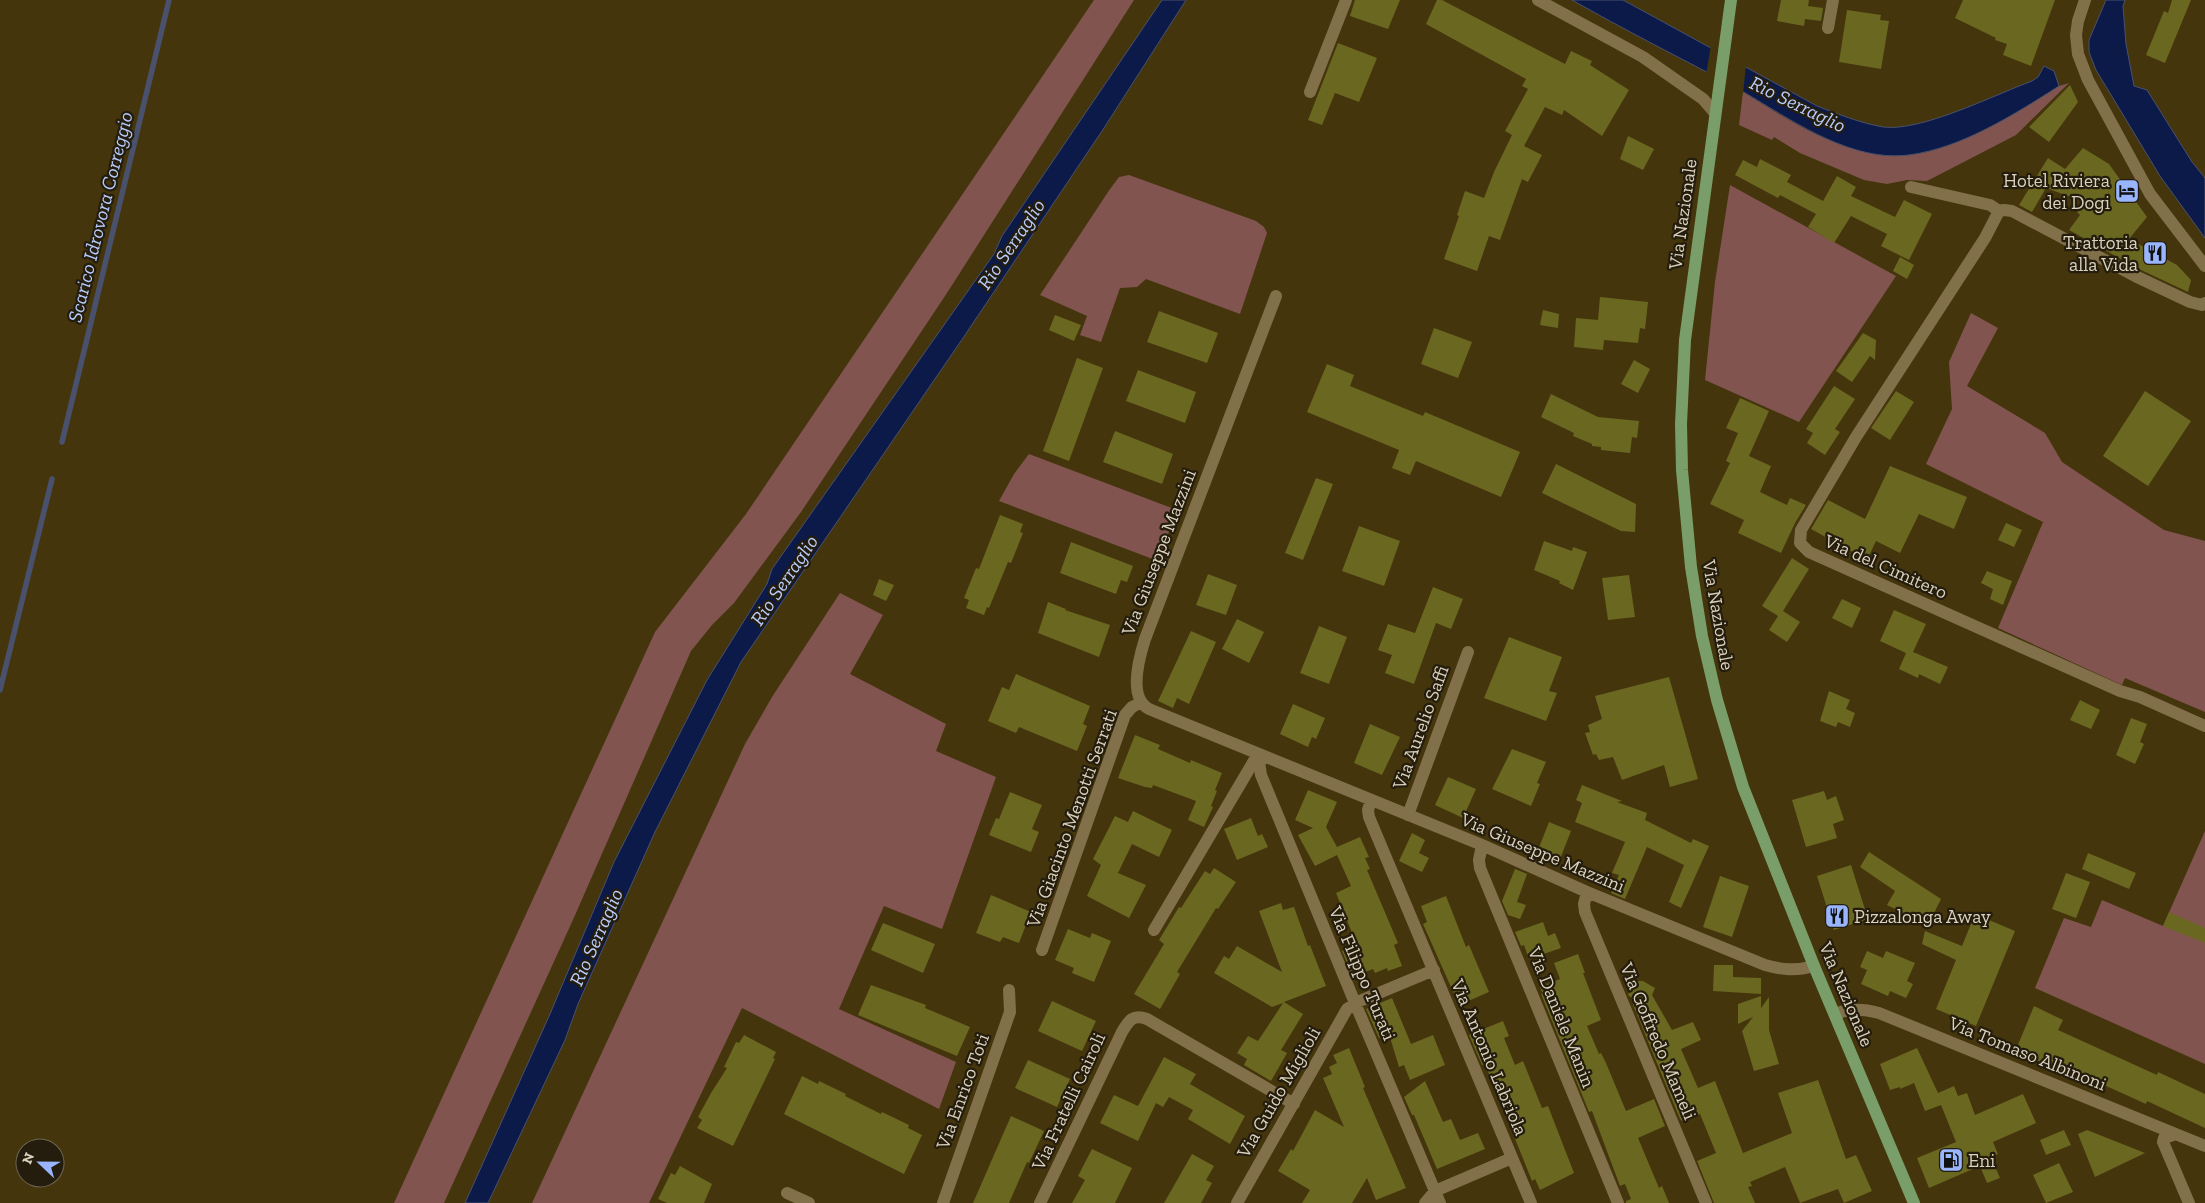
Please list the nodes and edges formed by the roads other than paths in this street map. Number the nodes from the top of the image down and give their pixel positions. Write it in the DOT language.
graph roads {
  1 [pos="1346,0"];
  2 [pos="1538,0"];
  3 [pos="1731,0"];
  4 [pos="1833,0"];
  5 [pos="2085,0"];
  6 [pos="1828,28"];
  7 [pos="1310,92"];
  8 [pos="1715,113"];
  9 [pos="1911,187"];
  10 [pos="1999,211"];
  11 [pos="2205,266"];
  12 [pos="1276,296"];
  13 [pos="2205,303"];
  14 [pos="1468,652"];
  15 [pos="1140,703"];
  16 [pos="2205,726"];
  17 [pos="1258,754"];
  18 [pos="1371,800"];
  19 [pos="1408,814"];
  20 [pos="1482,845"];
  21 [pos="1588,892"];
  22 [pos="1154,930"];
  23 [pos="1042,950"];
  24 [pos="1814,966"];
  25 [pos="1434,970"];
  26 [pos="1009,990"];
  27 [pos="1355,1003"];
  28 [pos="1834,1014"];
  29 [pos="1294,1104"];
  30 [pos="2176,1134"];
  31 [pos="2205,1146"];
  32 [pos="1512,1158"];
  33 [pos="786,1192"];
  34 [pos="1438,1197"];
  35 [pos="809,1203"];
  36 [pos="943,1203"];
  37 [pos="1040,1203"];
  38 [pos="1237,1203"];
  39 [pos="1425,1203"];
  40 [pos="1531,1203"];
  41 [pos="1618,1203"];
  42 [pos="1706,1203"];
  43 [pos="1914,1203"];
  44 [pos="2189,1203"];
  1 -- 7 [label="street"];
  2 -- 8 [label="street"];
  3 -- 8 [label="main road, Via Nazionale"];
  4 -- 6 [label="street"];
  5 -- 11 [label="street"];
  8 -- 24 [label="main road, Via Nazionale"];
  9 -- 10 [label="street"];
  10 -- 13 [label="street"];
  10 -- 16 [label="street, Via del Cimitero"];
  12 -- 15 [label="street, Via Giuseppe Mazzini"];
  14 -- 19 [label="street, Via Aurelio Saffi"];
  15 -- 17 [label="street, Via Giuseppe Mazzini"];
  15 -- 23 [label="street, Via Giacinto Menotti Serrati"];
  17 -- 18 [label="street, Via Giuseppe Mazzini"];
  17 -- 22 [label="street"];
  17 -- 27 [label="street, Via Filippo Turati"];
  18 -- 19 [label="street, Via Giuseppe Mazzini"];
  18 -- 25 [label="street, Via Antonio Labriola"];
  19 -- 20 [label="street, Via Giuseppe Mazzini"];
  20 -- 21 [label="street, Via Giuseppe Mazzini"];
  20 -- 41 [label="street, Via Daniele Manin"];
  21 -- 24 [label="street, Via Giuseppe Mazzini"];
  21 -- 42 [label="street, Via Goffredo Mameli"];
  24 -- 28 [label="main road, Via Nazionale"];
  25 -- 27 [label="street, Via Antonio Labriola"];
  25 -- 32 [label="street, Via Antonio Labriola"];
  26 -- 36 [label="street, Via Enrico Toti"];
  27 -- 29 [label="street, Via Guido Miglioli"];
  27 -- 34 [label="street, Via Filippo Turati"];
  28 -- 30 [label="street, Via Tomaso Albinoni"];
  28 -- 43 [label="main road, Via Nazionale"];
  29 -- 37 [label="street, Via Fratelli Cairoli"];
  29 -- 38 [label="street, Via Guido Miglioli"];
  30 -- 31 [label="street, Via Tomaso Albinoni"];
  30 -- 44 [label="street"];
  32 -- 34 [label="street, Via Antonio Labriola"];
  32 -- 40 [label="street, Via Antonio Labriola"];
  33 -- 35 [label="street"];
  34 -- 39 [label="street"];
}
